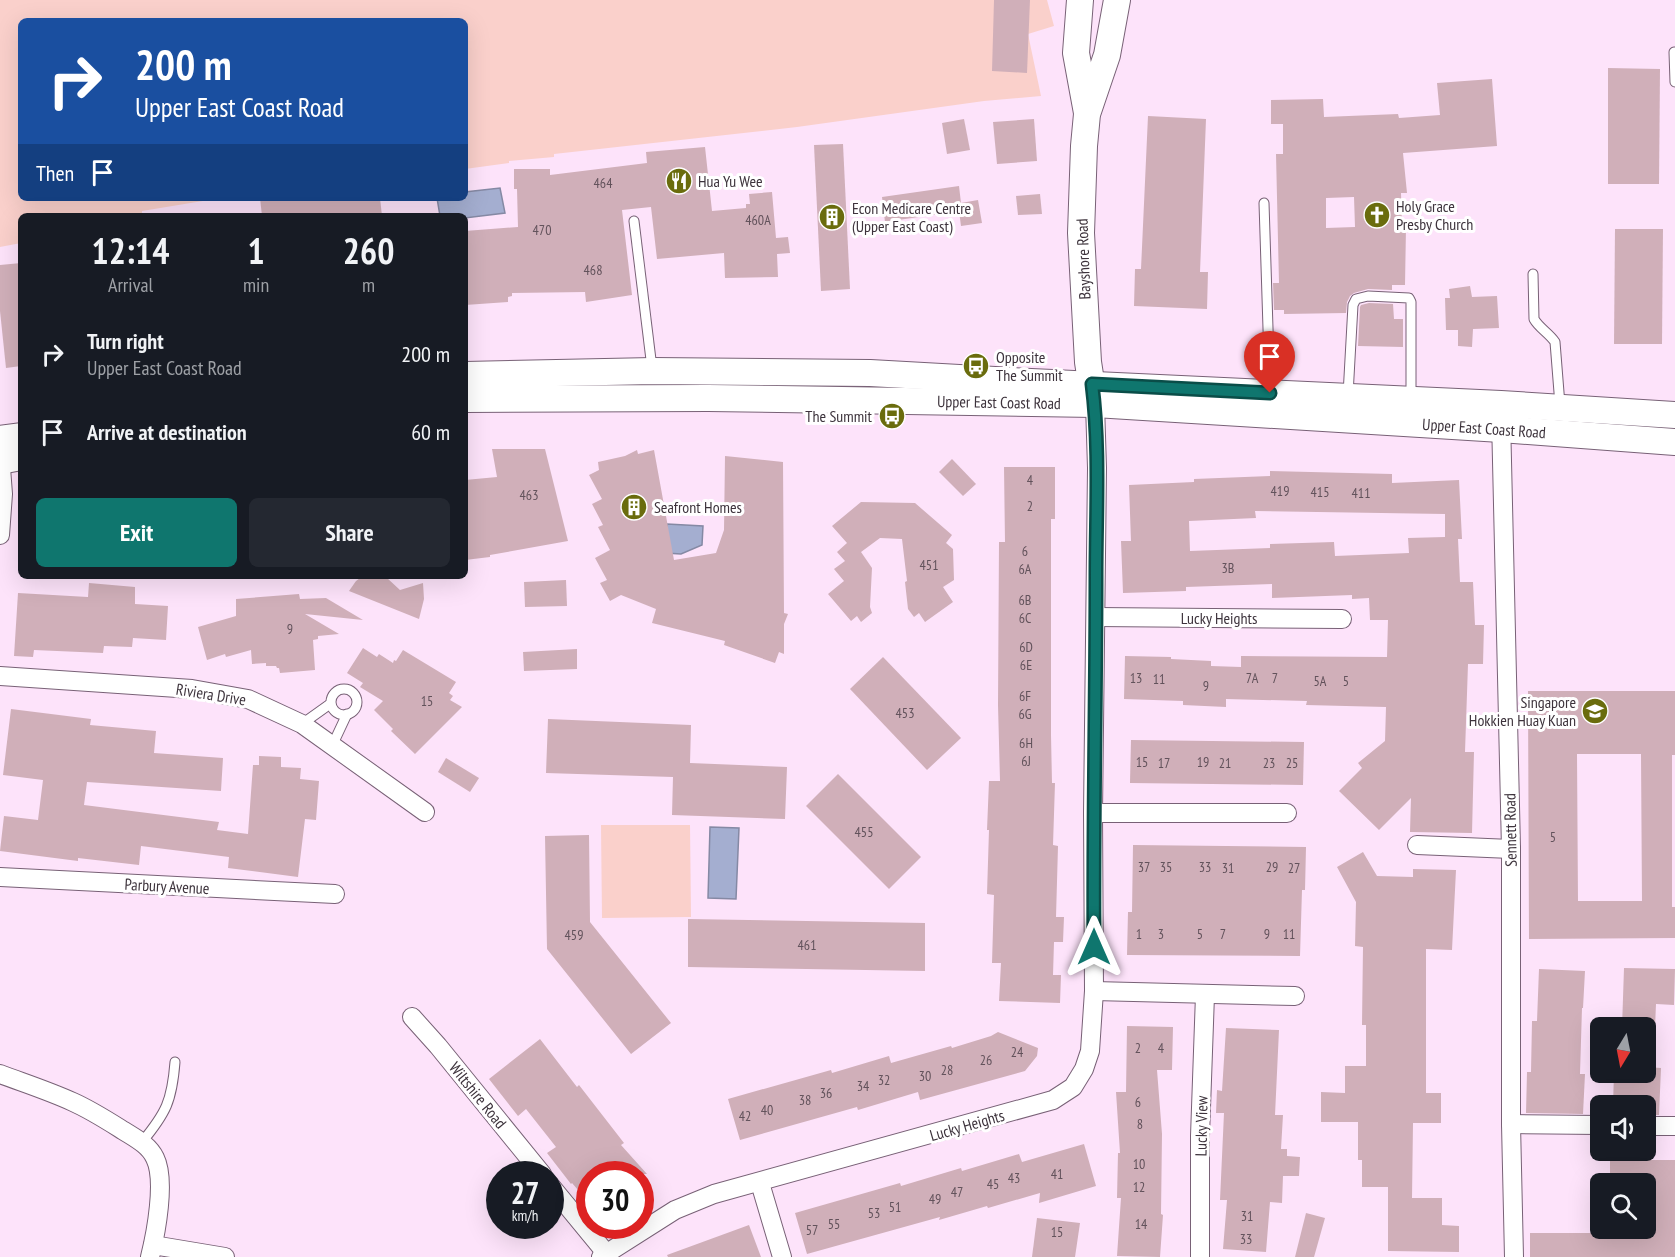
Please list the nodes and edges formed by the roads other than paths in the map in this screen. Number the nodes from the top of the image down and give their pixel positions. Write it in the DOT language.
graph roads {
  1 [pos="1080,0"];
  2 [pos="1117,0"];
  3 [pos="1674,52"];
  4 [pos="1675,82"];
  5 [pos="1087,114"];
  6 [pos="1264,203"];
  7 [pos="634,221"];
  8 [pos="1533,274"];
  9 [pos="653,371"];
  10 [pos="468,375"];
  11 [pos="1270,393"];
  12 [pos="1093,394"];
  13 [pos="1348,397"];
  14 [pos="468,399"];
  15 [pos="1411,400"];
  16 [pos="1501,404"];
  17 [pos="1561,407"];
  18 [pos="1675,414"];
  19 [pos="1501,429"];
  20 [pos="18,439"];
  21 [pos="1675,442"];
  22 [pos="4,455"];
  23 [pos="0,535"];
  24 [pos="1096,617"];
  25 [pos="1342,619"];
  26 [pos="0,676"];
  27 [pos="330,704"];
  28 [pos="347,714"];
  29 [pos="302,724"];
  30 [pos="332,746"];
  31 [pos="425,812"];
  32 [pos="1093,813"];
  33 [pos="1287,813"];
  34 [pos="1417,845"];
  35 [pos="1511,849"];
  36 [pos="0,877"];
  37 [pos="335,894"];
  38 [pos="1094,991"];
  39 [pos="1205,995"];
  40 [pos="1295,996"];
  41 [pos="412,1017"];
  42 [pos="175,1062"];
  43 [pos="0,1074"];
  44 [pos="1511,1124"];
  45 [pos="1590,1125"];
  46 [pos="1656,1126"];
  47 [pos="1675,1126"];
  48 [pos="142,1143"];
  49 [pos="531,1161"];
  50 [pos="760,1183"];
  51 [pos="564,1203"];
  52 [pos="151,1251"];
  53 [pos="604,1255"];
  54 [pos="225,1257"];
  55 [pos="782,1257"];
  56 [pos="1200,1257"];
  57 [pos="1514,1257"];
  1 -- 5 [label="main road, Bayshore Road"];
  2 -- 5 [label="main road, Bayshore Road"];
  3 -- 4 [label="lane"];
  5 -- 12 [label="main road, Bayshore Road"];
  6 -- 11 [label="lane"];
  7 -- 9 [label="lane"];
  8 -- 17 [label="lane"];
  9 -- 10 [label="main road, Upper East Coast Road"];
  9 -- 12 [label="main road, Upper East Coast Road"];
  11 -- 12 [label="main road, Upper East Coast Road"];
  11 -- 13 [label="main road, Upper East Coast Road"];
  12 -- 14 [label="main road, Upper East Coast Road"];
  12 -- 19 [label="main road, Upper East Coast Road"];
  12 -- 24 [label="street, Lucky Heights"];
  13 -- 15 [label="main road, Upper East Coast Road"];
  13 -- 15 [label="lane"];
  15 -- 16 [label="main road, Upper East Coast Road"];
  16 -- 17 [label="main road, Upper East Coast Road"];
  16 -- 19 [label="street, Sennett Road"];
  17 -- 18 [label="main road, Upper East Coast Road"];
  19 -- 21 [label="main road, Upper East Coast Road"];
  19 -- 35 [label="street, Sennett Road"];
  20 -- 22 [label="main road"];
  22 -- 23 [label="street"];
  24 -- 25 [label="street, Lucky Heights"];
  24 -- 32 [label="street, Lucky Heights"];
  26 -- 29 [label="street, Riviera Drive"];
  27 -- 28 [label="lane"];
  27 -- 28 [label="lane"];
  27 -- 29 [label="lane"];
  28 -- 30 [label="lane"];
  29 -- 30 [label="street, Riviera Drive"];
  30 -- 31 [label="street, Riviera Drive"];
  32 -- 33 [label="street"];
  32 -- 38 [label="street, Lucky Heights"];
  34 -- 35 [label="street"];
  35 -- 44 [label="street, Sennett Road"];
  36 -- 37 [label="street, Parbury Avenue"];
  38 -- 39 [label="street"];
  38 -- 50 [label="street, Lucky Heights"];
  39 -- 40 [label="street"];
  39 -- 56 [label="street, Lucky View"];
  41 -- 49 [label="street, Wiltshire Road"];
  42 -- 48 [label="lane"];
  43 -- 48 [label="street"];
  44 -- 45 [label="street"];
  44 -- 57 [label="street, Sennett Road"];
  46 -- 47 [label="street"];
  48 -- 52 [label="street"];
  50 -- 53 [label="street, Lucky Heights"];
  50 -- 55 [label="street"];
  51 -- 53 [label="street"];
  52 -- 54 [label="street"];
}
